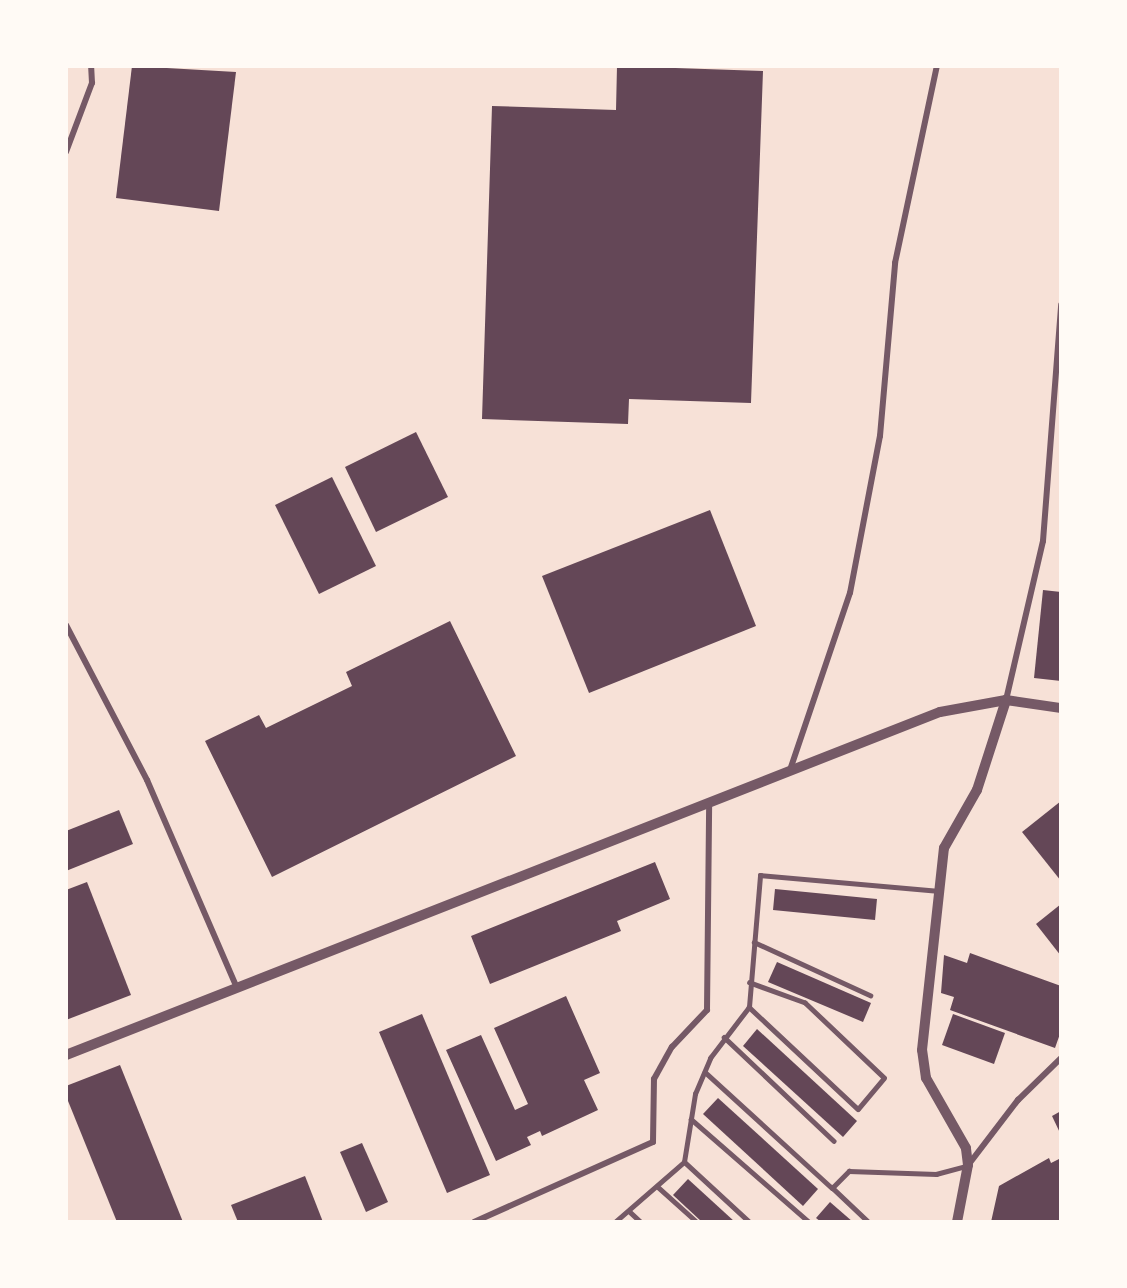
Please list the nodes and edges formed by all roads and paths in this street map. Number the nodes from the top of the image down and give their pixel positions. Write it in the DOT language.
graph roads {
  1 [pos="91,66"];
  2 [pos="937,66"];
  3 [pos="66,152"];
  4 [pos="1061,305"];
  5 [pos="66,626"];
  6 [pos="1006,700"];
  7 [pos="1061,708"];
  8 [pos="790,771"];
  9 [pos="709,803"];
  10 [pos="939,891"];
  11 [pos="754,942"];
  12 [pos="750,983"];
  13 [pos="237,988"];
  14 [pos="870,995"];
  15 [pos="749,1007"];
  16 [pos="724,1037"];
  17 [pos="66,1055"];
  18 [pos="1061,1058"];
  19 [pos="705,1072"];
  20 [pos="691,1119"];
  21 [pos="834,1141"];
  22 [pos="684,1161"];
  23 [pos="968,1165"];
  24 [pos="658,1187"];
  25 [pos="832,1188"];
  26 [pos="629,1211"];
  27 [pos="474,1222"];
  28 [pos="615,1222"];
  29 [pos="641,1222"];
  30 [pos="697,1222"];
  31 [pos="749,1222"];
  32 [pos="809,1222"];
  33 [pos="868,1222"];
  34 [pos="957,1222"];
  1 -- 3 [label="street"];
  2 -- 8 [label="street"];
  4 -- 6 [label="street"];
  5 -- 13 [label="street"];
  6 -- 7 [label="street"];
  6 -- 8 [label="street"];
  6 -- 10 [label="street"];
  8 -- 9 [label="street"];
  9 -- 13 [label="street"];
  9 -- 27 [label="street"];
  10 -- 11 [label="lane"];
  10 -- 23 [label="street"];
  11 -- 12 [label="lane"];
  11 -- 14 [label="lane"];
  12 -- 15 [label="lane"];
  12 -- 15 [label="lane"];
  13 -- 17 [label="street"];
  15 -- 16 [label="lane"];
  16 -- 19 [label="lane"];
  16 -- 21 [label="lane"];
  18 -- 23 [label="street"];
  19 -- 20 [label="lane"];
  19 -- 25 [label="lane"];
  20 -- 22 [label="lane"];
  20 -- 32 [label="lane"];
  22 -- 24 [label="lane"];
  22 -- 31 [label="lane"];
  23 -- 25 [label="lane"];
  23 -- 34 [label="street"];
  24 -- 26 [label="lane"];
  24 -- 30 [label="lane"];
  25 -- 33 [label="lane"];
  26 -- 28 [label="lane"];
  26 -- 29 [label="lane"];
}
